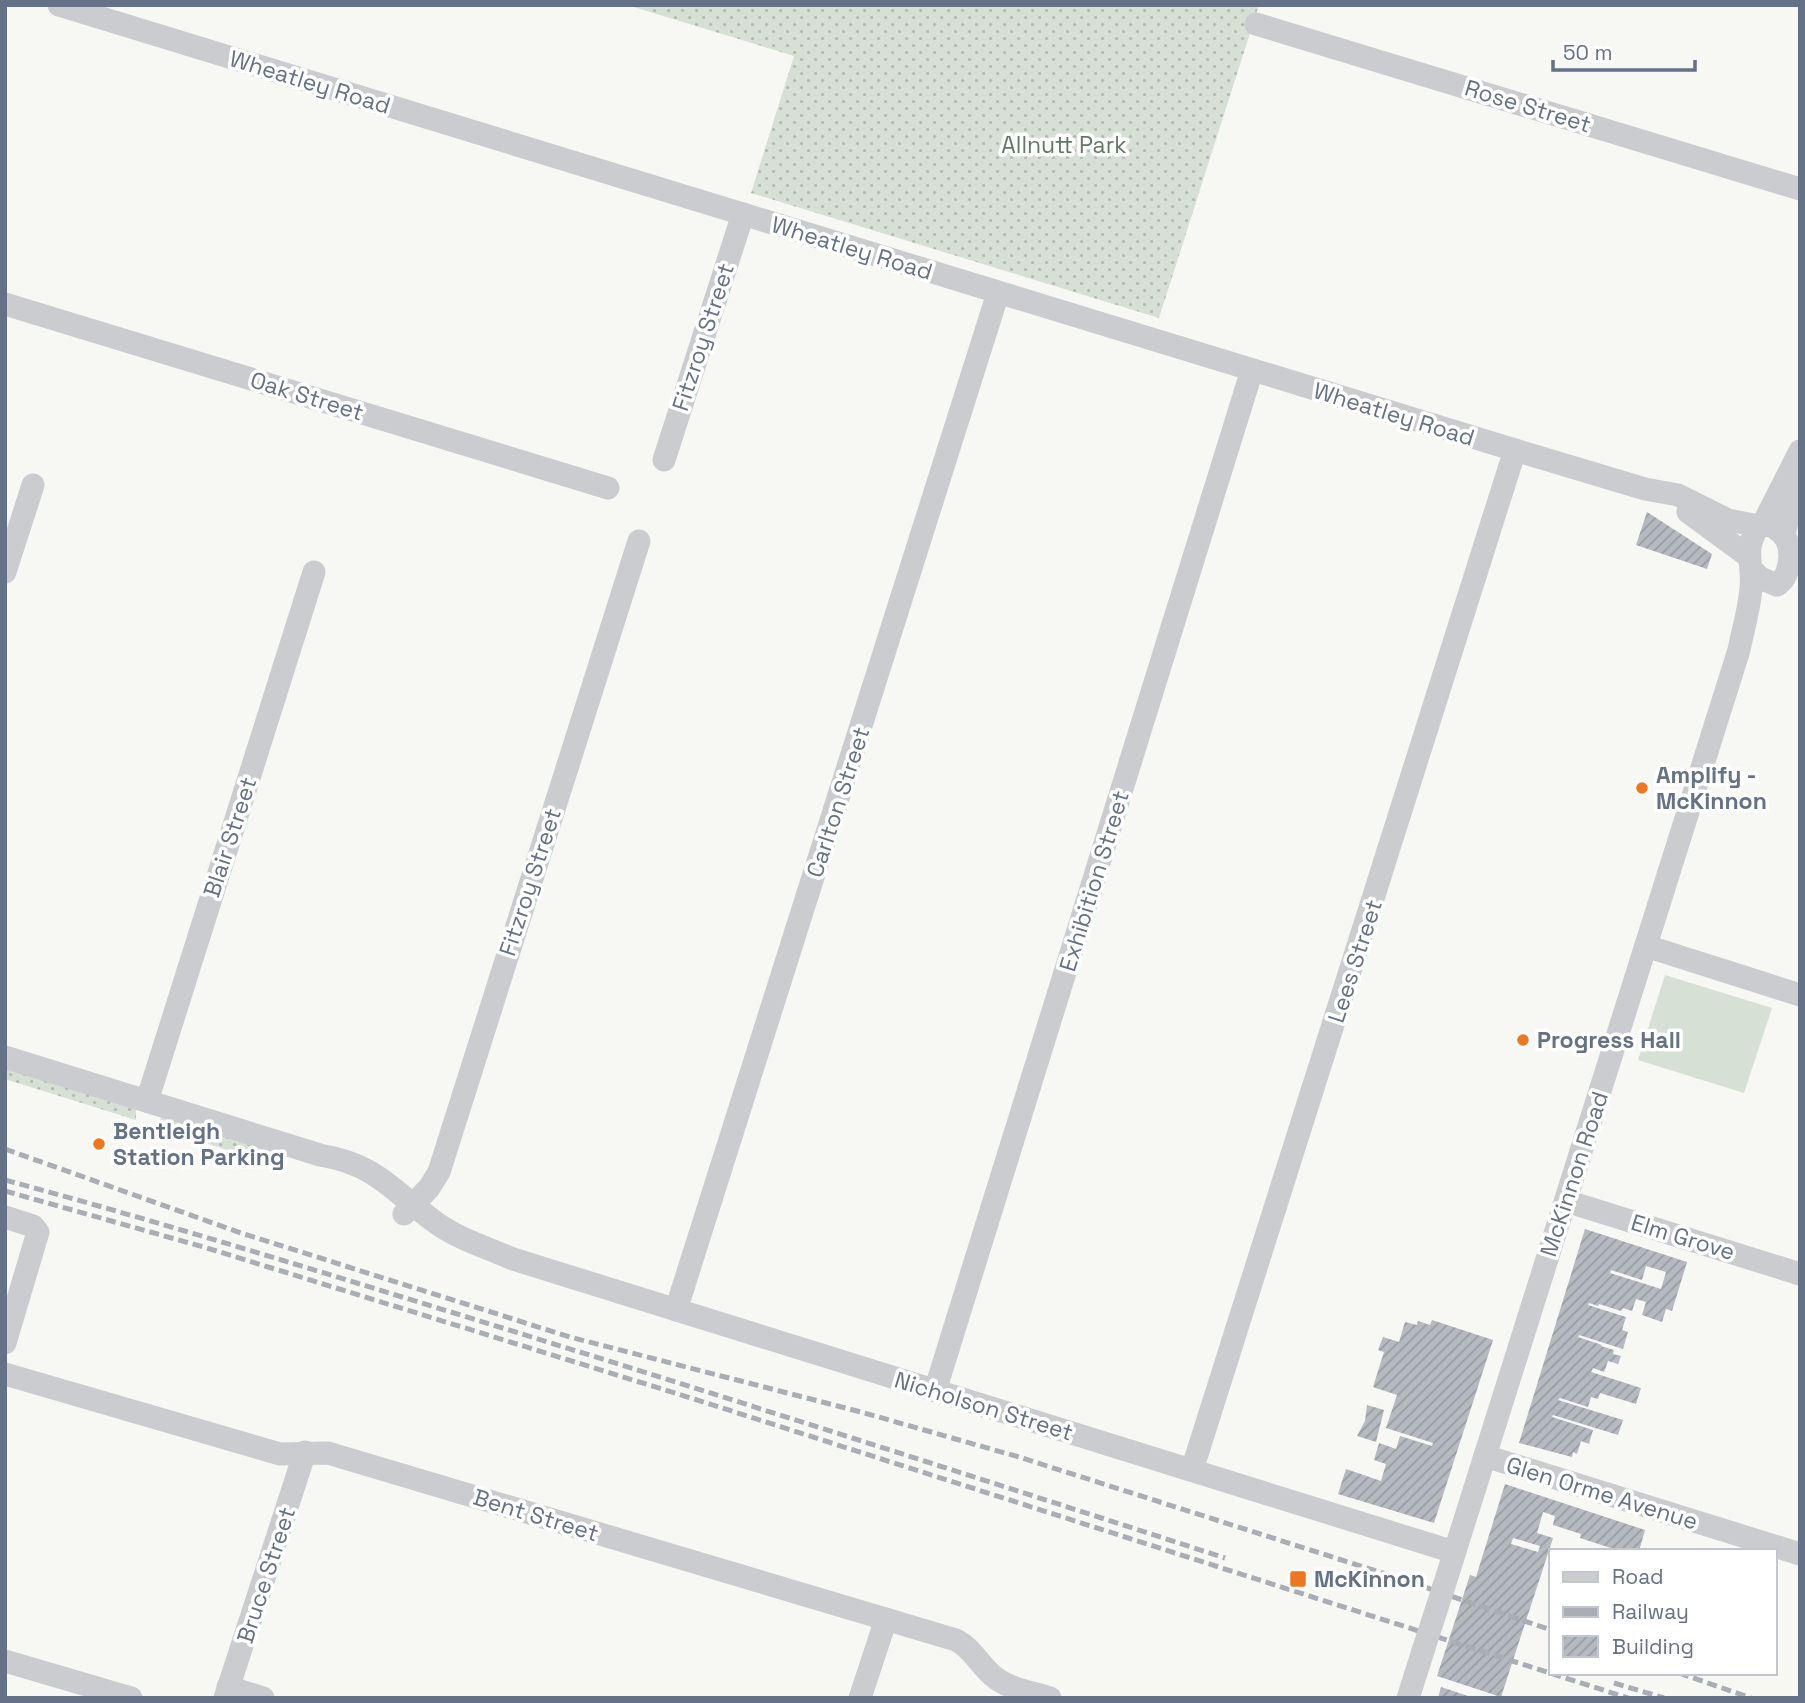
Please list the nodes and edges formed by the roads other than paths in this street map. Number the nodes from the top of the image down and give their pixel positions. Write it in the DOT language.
graph roads {
  1 [pos="60,5"];
  2 [pos="1256,23"];
  3 [pos="1800,190"];
  4 [pos="743,214"];
  5 [pos="998,293"];
  6 [pos="5,304"];
  7 [pos="1252,370"];
  8 [pos="1516,450"];
  9 [pos="1800,451"];
  10 [pos="664,460"];
  11 [pos="1800,461"];
  12 [pos="33,485"];
  13 [pos="608,488"];
  14 [pos="1645,489"];
  15 [pos="1761,525"];
  16 [pos="639,541"];
  17 [pos="1791,552"];
  18 [pos="1751,564"];
  19 [pos="5,572"];
  20 [pos="314,572"];
  21 [pos="1786,584"];
  22 [pos="1739,650"];
  23 [pos="1646,946"];
  24 [pos="1800,995"];
  25 [pos="5,1057"];
  26 [pos="147,1101"];
  27 [pos="1566,1201"];
  28 [pos="409,1209"];
  29 [pos="5,1217"];
  30 [pos="1800,1274"];
  31 [pos="676,1310"];
  32 [pos="5,1343"];
  33 [pos="7,1380"];
  34 [pos="935,1391"];
  35 [pos="305,1452"];
  36 [pos="1485,1456"];
  37 [pos="1192,1470"];
  38 [pos="1454,1552"];
  39 [pos="1800,1554"];
  40 [pos="886,1619"];
  41 [pos="5,1661"];
  42 [pos="227,1693"];
  43 [pos="131,1698"];
  44 [pos="263,1698"];
  45 [pos="860,1698"];
  46 [pos="1050,1698"];
  47 [pos="1408,1698"];
  1 -- 4 [label="street, Wheatley Road"];
  2 -- 3 [label="street, Rose Street"];
  4 -- 5 [label="street, Wheatley Road"];
  4 -- 10 [label="street, Fitzroy Street"];
  5 -- 7 [label="street, Wheatley Road"];
  5 -- 31 [label="street, Carlton Street"];
  6 -- 13 [label="street, Oak Street"];
  7 -- 8 [label="street, Wheatley Road"];
  7 -- 34 [label="street, Exhibition Street"];
  8 -- 14 [label="street, Wheatley Road"];
  8 -- 37 [label="street, Lees Street"];
  9 -- 15 [label="street"];
  11 -- 17 [label="street"];
  12 -- 19 [label="street"];
  14 -- 15 [label="street, Wheatley Road"];
  14 -- 18 [label="street, Wheatley Road"];
  15 -- 17 [label="street, Wheatley Road"];
  15 -- 18 [label="street, McKinnon Road"];
  16 -- 28 [label="street, Fitzroy Street"];
  17 -- 21 [label="street, McKinnon Road"];
  18 -- 21 [label="street, Wheatley Road"];
  18 -- 22 [label="street, McKinnon Road"];
  20 -- 26 [label="street, Blair Street"];
  21 -- 22 [label="street, McKinnon Road"];
  22 -- 23 [label="street, McKinnon Road"];
  23 -- 24 [label="street"];
  23 -- 27 [label="street, McKinnon Road"];
  25 -- 26 [label="street, Nicholson Street"];
  26 -- 28 [label="street, Nicholson Street"];
  27 -- 30 [label="street, Elm Grove"];
  27 -- 36 [label="street, McKinnon Road"];
  28 -- 31 [label="street, Nicholson Street"];
  29 -- 32 [label="street"];
  31 -- 34 [label="street, Nicholson Street"];
  33 -- 35 [label="street, Bent Street"];
  34 -- 37 [label="street, Nicholson Street"];
  35 -- 40 [label="street, Bent Street"];
  35 -- 42 [label="street, Bruce Street"];
  36 -- 38 [label="street, McKinnon Road"];
  36 -- 39 [label="street, Glen Orme Avenue"];
  37 -- 38 [label="street, Nicholson Street"];
  38 -- 47 [label="street, McKinnon Road, bridge"];
  40 -- 45 [label="street"];
  40 -- 46 [label="street, Bent Street"];
  41 -- 43 [label="street"];
  42 -- 44 [label="street"];
}
